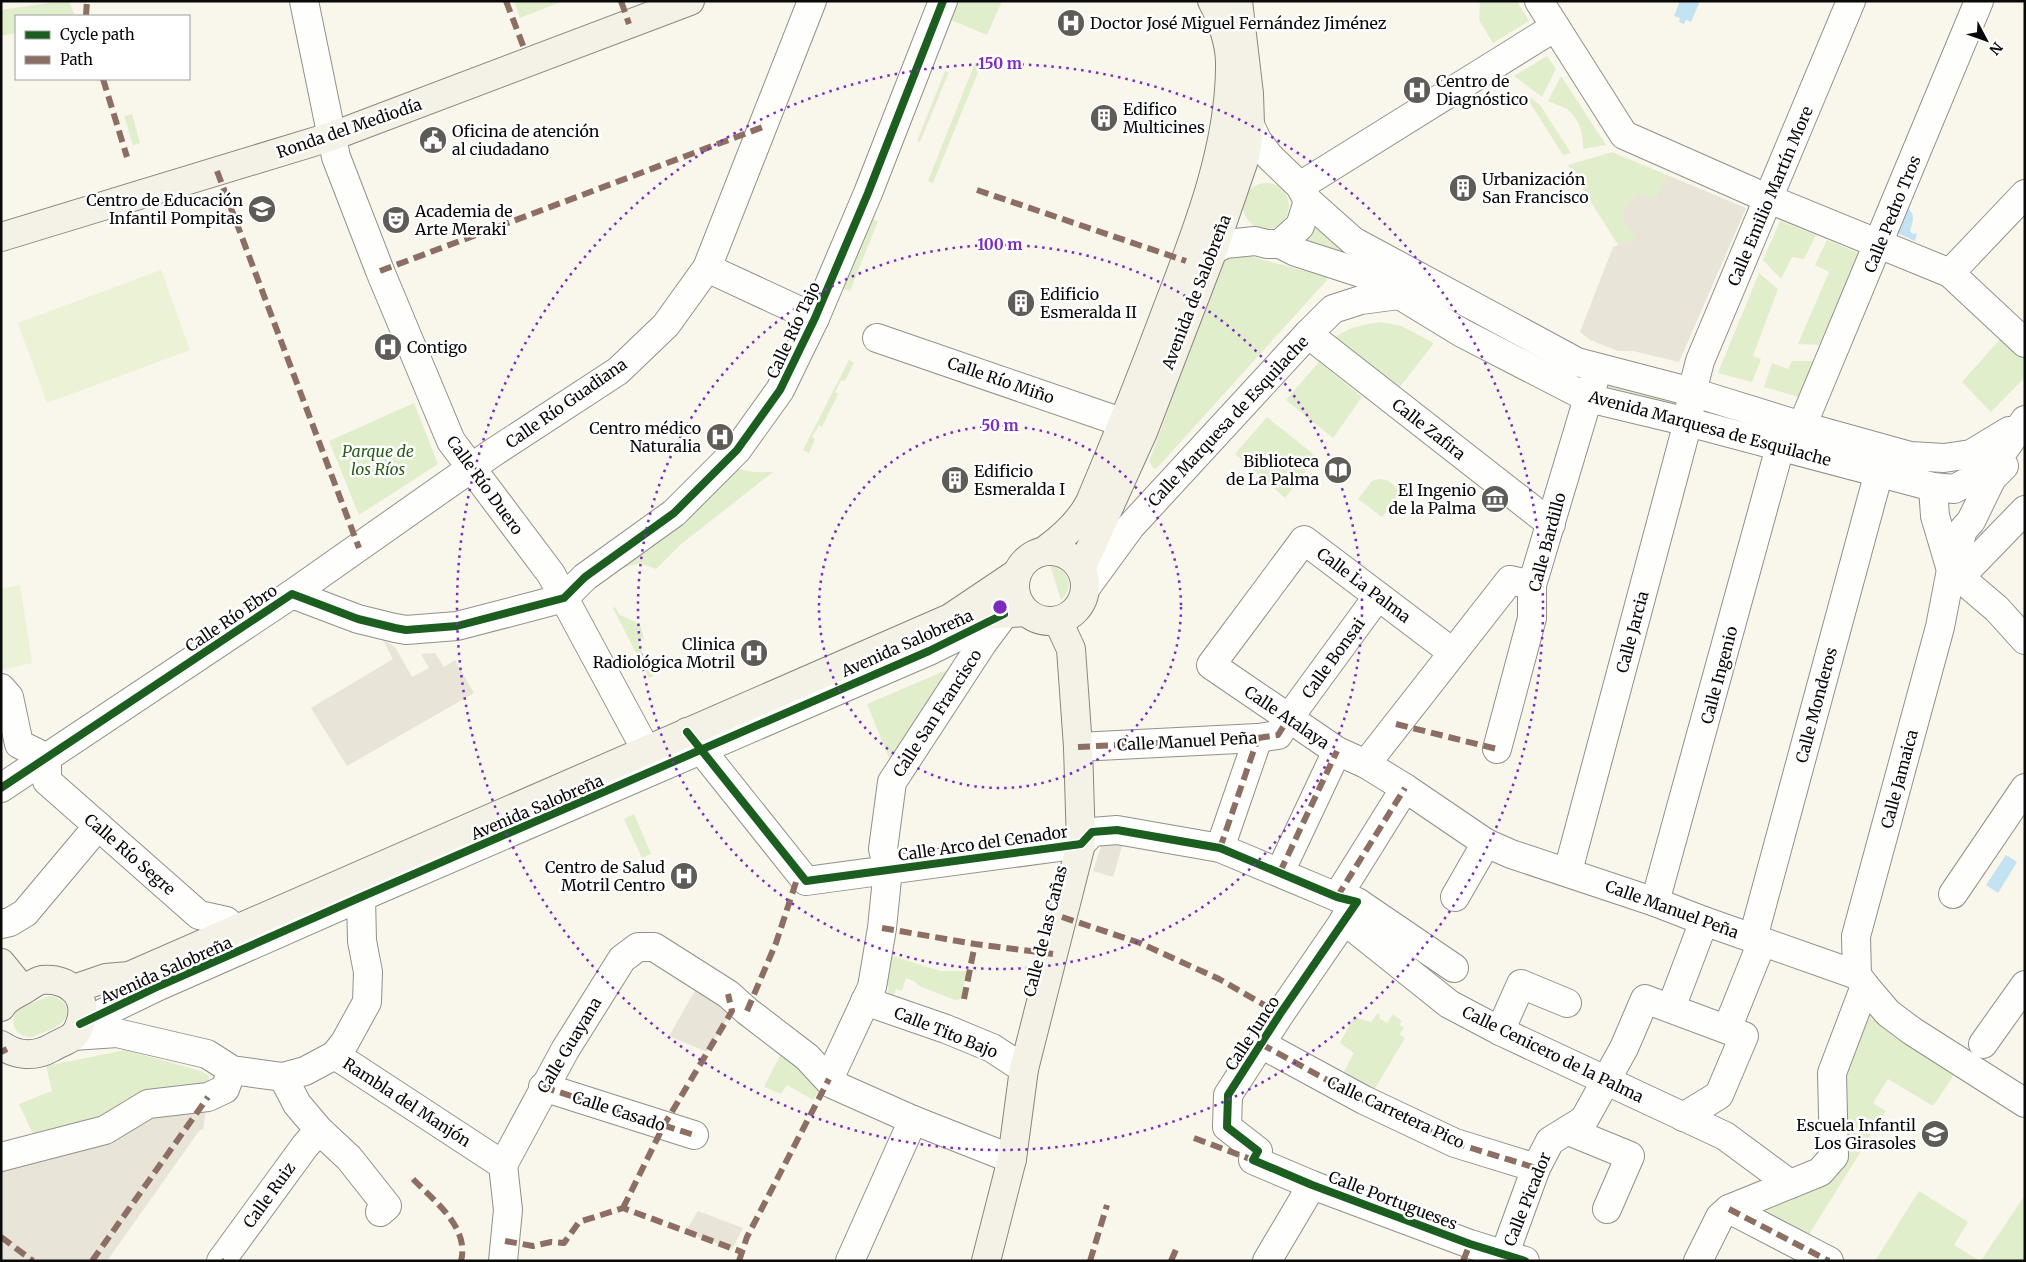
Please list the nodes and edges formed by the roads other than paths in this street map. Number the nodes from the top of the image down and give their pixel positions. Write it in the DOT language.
graph roads {
  1 [pos="304,1"];
  2 [pos="690,1"];
  3 [pos="812,1"];
  4 [pos="943,1"];
  5 [pos="1212,1"];
  6 [pos="1238,1"];
  7 [pos="1539,1"];
  8 [pos="1851,1"];
  9 [pos="1979,1"];
  10 [pos="1554,27"];
  11 [pos="1228,92"];
  12 [pos="1250,125"];
  13 [pos="333,136"];
  14 [pos="1233,193"];
  15 [pos="1304,193"];
  16 [pos="2025,194"];
  17 [pos="1769,199"];
  18 [pos="1,237"];
  19 [pos="1267,242"];
  20 [pos="1880,244"];
  21 [pos="1213,250"];
  22 [pos="706,268"];
  23 [pos="1950,273"];
  24 [pos="1399,295"];
  25 [pos="815,318"];
  26 [pos="1308,334"];
  27 [pos="877,338"];
  28 [pos="2025,343"];
  29 [pos="1600,367"];
  30 [pos="1692,392"];
  31 [pos="1588,398"];
  32 [pos="2024,420"];
  33 [pos="1688,422"];
  34 [pos="1124,423"];
  35 [pos="1802,426"];
  36 [pos="2025,446"];
  37 [pos="1780,447"];
  38 [pos="470,469"];
  39 [pos="1879,472"];
  40 [pos="1933,487"];
  41 [pos="2025,510"];
  42 [pos="1551,524"];
  43 [pos="1044,551"];
  44 [pos="1017,573"];
  45 [pos="1955,574"];
  46 [pos="1083,579"];
  47 [pos="1532,585"];
  48 [pos="292,594"];
  49 [pos="1378,596"];
  50 [pos="564,598"];
  51 [pos="1015,613"];
  52 [pos="950,618"];
  53 [pos="1058,621"];
  54 [pos="2025,640"];
  55 [pos="1452,652"];
  56 [pos="1211,665"];
  57 [pos="1,688"];
  58 [pos="1288,719"];
  59 [pos="1258,738"];
  60 [pos="695,741"];
  61 [pos="1078,747"];
  62 [pos="1497,749"];
  63 [pos="646,750"];
  64 [pos="1338,751"];
  65 [pos="46,758"];
  66 [pos="1366,764"];
  67 [pos="1,788"];
  68 [pos="1405,788"];
  69 [pos="2025,788"];
  70 [pos="98,826"];
  71 [pos="1486,842"];
  72 [pos="1081,844"];
  73 [pos="1220,848"];
  74 [pos="378,867"];
  75 [pos="888,869"];
  76 [pos="1568,871"];
  77 [pos="1280,872"];
  78 [pos="1953,894"];
  79 [pos="361,897"];
  80 [pos="1455,897"];
  81 [pos="1656,902"];
  82 [pos="1346,907"];
  83 [pos="1704,921"];
  84 [pos="1,924"];
  85 [pos="236,930"];
  86 [pos="1757,940"];
  87 [pos="1,963"];
  88 [pos="1454,968"];
  89 [pos="129,976"];
  90 [pos="1861,980"];
  91 [pos="2025,985"];
  92 [pos="74,989"];
  93 [pos="23,990"];
  94 [pos="865,1001"];
  95 [pos="1567,1003"];
  96 [pos="1,1007"];
  97 [pos="1671,1008"];
  98 [pos="79,1026"];
  99 [pos="1727,1029"];
  100 [pos="1500,1031"];
  101 [pos="1261,1044"];
  102 [pos="1983,1044"];
  103 [pos="3,1049"];
  104 [pos="335,1055"];
  105 [pos="1024,1069"];
  106 [pos="232,1070"];
  107 [pos="283,1077"];
  108 [pos="829,1079"];
  109 [pos="1606,1079"];
  110 [pos="543,1087"];
  111 [pos="2025,1103"];
  112 [pos="1683,1117"];
  113 [pos="913,1120"];
  114 [pos="319,1130"];
  115 [pos="1569,1131"];
  116 [pos="694,1135"];
  117 [pos="1,1157"];
  118 [pos="1012,1159"];
  119 [pos="1253,1160"];
  120 [pos="503,1165"];
  121 [pos="1536,1168"];
  122 [pos="1312,1184"];
  123 [pos="1790,1184"];
  124 [pos="1608,1209"];
  125 [pos="1729,1209"];
  126 [pos="380,1212"];
  127 [pos="1515,1257"];
  128 [pos="990,1260"];
  129 [pos="221,1261"];
  130 [pos="503,1261"];
  131 [pos="850,1261"];
  132 [pos="1266,1261"];
  133 [pos="1698,1261"];
  134 [pos="1829,1261"];
  1 -- 13 [label="street, Calle Río Duero"];
  2 -- 13 [label="main road, Ronda del Mediodía"];
  3 -- 22 [label="street, Calle Río Guadiana"];
  4 -- 25 [label="street, Calle Río Tajo"];
  5 -- 11 [label="main road, Avenida de Salobreña"];
  6 -- 12 [label="main road, Avenida de Salobreña"];
  7 -- 10 [label="street"];
  8 -- 17 [label="street, Calle Emilio Martín More"];
  9 -- 20 [label="street, Calle Pedro Tros"];
  10 -- 15 [label="street"];
  10 -- 17 [label="street"];
  11 -- 14 [label="street"];
  11 -- 34 [label="main road, Avenida de Salobreña"];
  12 -- 14 [label="main road, Avenida de Salobreña"];
  12 -- 15 [label="street, Avenida Marquesa de Esquilache"];
  13 -- 18 [label="main road, Ronda del Mediodía"];
  13 -- 38 [label="street, Calle Río Duero"];
  14 -- 19 [label="street, Avenida Marquesa de Esquilache"];
  14 -- 21 [label="main road, Avenida de Salobreña"];
  15 -- 19 [label="street"];
  15 -- 29 [label="street, Avenida Marquesa de Esquilache"];
  16 -- 23 [label="street"];
  17 -- 20 [label="street"];
  17 -- 30 [label="street, Calle Emilio Martín More"];
  19 -- 21 [label="street, Avenida Marquesa de Esquilache"];
  19 -- 24 [label="street, Avenida Marquesa de Esquilache"];
  20 -- 23 [label="street"];
  20 -- 35 [label="street, Calle Pedro Tros"];
  21 -- 46 [label="main road, Avenida de Salobreña"];
  22 -- 25 [label="street"];
  22 -- 38 [label="street, Calle Río Guadiana"];
  23 -- 28 [label="street"];
  24 -- 26 [label="street, Calle Marquesa de Esquilache"];
  24 -- 31 [label="street, Avenida Marquesa de Esquilache"];
  25 -- 50 [label="street, Calle Río Tajo"];
  26 -- 42 [label="street, Calle Zafira"];
  26 -- 46 [label="street, Calle Marquesa de Esquilache"];
  27 -- 34 [label="street, Calle Río Miño"];
  29 -- 30 [label="street, Avenida Marquesa de Esquilache"];
  29 -- 31 [label="street, Calle Bardillo"];
  30 -- 33 [label="street, Calle Jarcia"];
  30 -- 35 [label="street, Avenida Marquesa de Esquilache"];
  31 -- 33 [label="street, Avenida Marquesa de Esquilache"];
  31 -- 42 [label="street, Calle Bardillo"];
  32 -- 35 [label="street, Avenida Marquesa de Esquilache"];
  32 -- 40 [label="street, Avenida Marquesa de Esquilache"];
  33 -- 37 [label="street, Avenida Marquesa de Esquilache"];
  33 -- 76 [label="street, Calle Jarcia"];
  34 -- 43 [label="main road, Avenida de Salobreña"];
  36 -- 45 [label="street, Calle Jamaica"];
  37 -- 39 [label="street, Avenida Marquesa de Esquilache"];
  37 -- 81 [label="street, Calle Ingenio"];
  38 -- 48 [label="street, Calle Río Guadiana"];
  38 -- 50 [label="street, Calle Río Duero"];
  39 -- 40 [label="street, Avenida Marquesa de Esquilache"];
  39 -- 86 [label="street, Calle Monderos"];
  40 -- 45 [label="street, Calle Jamaica"];
  41 -- 45 [label="street"];
  42 -- 47 [label="street, Calle Bardillo"];
  43 -- 44 [label="main road"];
  43 -- 46 [label="main road"];
  44 -- 51 [label="main road"];
  44 -- 52 [label="main road, Avenida Salobreña"];
  45 -- 54 [label="street"];
  45 -- 90 [label="street, Calle Jamaica"];
  46 -- 53 [label="main road"];
  47 -- 55 [label="street"];
  47 -- 62 [label="street, Calle Bardillo"];
  48 -- 50 [label="street, Calle Río Ebro"];
  48 -- 65 [label="street, Calle Río Ebro"];
  49 -- 55 [label="street, Calle La Palma"];
  49 -- 56 [label="street, Calle La Palma"];
  49 -- 58 [label="street, Calle Bonsai"];
  50 -- 63 [label="street, Calle Río Duero"];
  51 -- 52 [label="main road, Avenida Salobreña"];
  51 -- 53 [label="main road"];
  51 -- 60 [label="street, Avenida Salobreña"];
  51 -- 75 [label="street, Calle San Francisco"];
  52 -- 60 [label="main road, Avenida Salobreña"];
  53 -- 61 [label="main road, Calle de las Cañas"];
  55 -- 66 [label="street"];
  56 -- 58 [label="street, Calle Atalaya"];
  57 -- 65 [label="street"];
  58 -- 59 [label="street, Calle Manuel Peña"];
  58 -- 64 [label="street, Calle Atalaya"];
  59 -- 61 [label="street, Calle Manuel Peña"];
  59 -- 73 [label="street"];
  60 -- 63 [label="main road, Avenida Salobreña"];
  60 -- 75 [label="street, Calle Arco del Cenador"];
  60 -- 79 [label="street, Avenida Salobreña"];
  61 -- 72 [label="main road, Calle de las Cañas"];
  63 -- 74 [label="main road, Avenida Salobreña"];
  64 -- 66 [label="street, Calle Atalaya"];
  64 -- 77 [label="street"];
  65 -- 67 [label="street, Calle Río Ebro"];
  65 -- 70 [label="street, Calle Río Segre"];
  66 -- 68 [label="street, Calle Manuel Peña"];
  68 -- 71 [label="street, Calle Manuel Peña"];
  68 -- 82 [label="street, Calle Junco"];
  69 -- 78 [label="street"];
  70 -- 84 [label="street"];
  70 -- 85 [label="street, Calle Río Segre"];
  71 -- 76 [label="street, Calle Manuel Peña"];
  71 -- 80 [label="street"];
  72 -- 73 [label="street, Calle Cenicero de la Palma"];
  72 -- 75 [label="street, Calle Arco del Cenador"];
  72 -- 105 [label="main road, Calle de las Cañas"];
  73 -- 77 [label="street, Calle Cenicero de la Palma"];
  74 -- 79 [label="street"];
  74 -- 85 [label="main road, Avenida Salobreña"];
  75 -- 94 [label="street, Calle San Francisco"];
  76 -- 81 [label="street, Calle Manuel Peña"];
  77 -- 82 [label="street, Calle Cenicero de la Palma"];
  79 -- 98 [label="street, Avenida Salobreña"];
  79 -- 104 [label="street"];
  81 -- 83 [label="street, Calle Manuel Peña"];
  82 -- 88 [label="street, Calle Cenicero de la Palma"];
  82 -- 100 [label="street, Calle Cenicero de la Palma"];
  82 -- 101 [label="street, Calle Junco"];
  83 -- 86 [label="street, Calle Manuel Peña"];
  83 -- 97 [label="street"];
  85 -- 89 [label="main road, Avenida Salobreña"];
  86 -- 90 [label="street, Calle Manuel Peña"];
  86 -- 99 [label="street, Calle Monderos"];
  87 -- 93 [label="main road"];
  89 -- 92 [label="main road, Avenida Salobreña"];
  89 -- 98 [label="main road, Avenida Salobreña"];
  90 -- 111 [label="street"];
  90 -- 123 [label="street"];
  91 -- 102 [label="street"];
  92 -- 93 [label="main road"];
  92 -- 98 [label="main road"];
  93 -- 96 [label="main road"];
  94 -- 105 [label="street, Calle Tito Bajo"];
  94 -- 108 [label="street, Calle San Francisco"];
  95 -- 100 [label="street"];
  97 -- 99 [label="street"];
  97 -- 109 [label="street, Calle Picador"];
  98 -- 103 [label="main road"];
  98 -- 106 [label="street, Rambla del Manjón"];
  99 -- 112 [label="street"];
  100 -- 109 [label="street, Calle Cenicero de la Palma"];
  101 -- 119 [label="street, Calle Junco"];
  101 -- 121 [label="street, Calle Carretera Pico"];
  104 -- 107 [label="street, Rambla del Manjón"];
  104 -- 120 [label="street, Rambla del Manjón"];
  105 -- 118 [label="main road, Calle de las Cañas"];
  106 -- 107 [label="street, Rambla del Manjón"];
  106 -- 117 [label="street"];
  107 -- 114 [label="street"];
  108 -- 110 [label="street, Calle Guayana"];
  108 -- 113 [label="street"];
  109 -- 112 [label="street, Calle Cenicero de la Palma"];
  109 -- 115 [label="street, Calle Picador"];
  110 -- 116 [label="street, Calle Casado"];
  110 -- 120 [label="street, Calle Guayana"];
  112 -- 123 [label="street, Calle Cenicero de la Palma"];
  113 -- 118 [label="street"];
  113 -- 131 [label="street"];
  114 -- 126 [label="street"];
  114 -- 129 [label="street, Calle Ruiz"];
  115 -- 121 [label="street, Calle Picador"];
  115 -- 124 [label="street"];
  118 -- 128 [label="main road, Calle de las Cañas"];
  119 -- 122 [label="street, Calle Portugueses"];
  120 -- 130 [label="street"];
  121 -- 127 [label="street, Calle Picador"];
  122 -- 127 [label="street, Calle Portugueses"];
  122 -- 132 [label="street"];
  123 -- 125 [label="street"];
  125 -- 133 [label="street"];
  125 -- 134 [label="street"];
}
